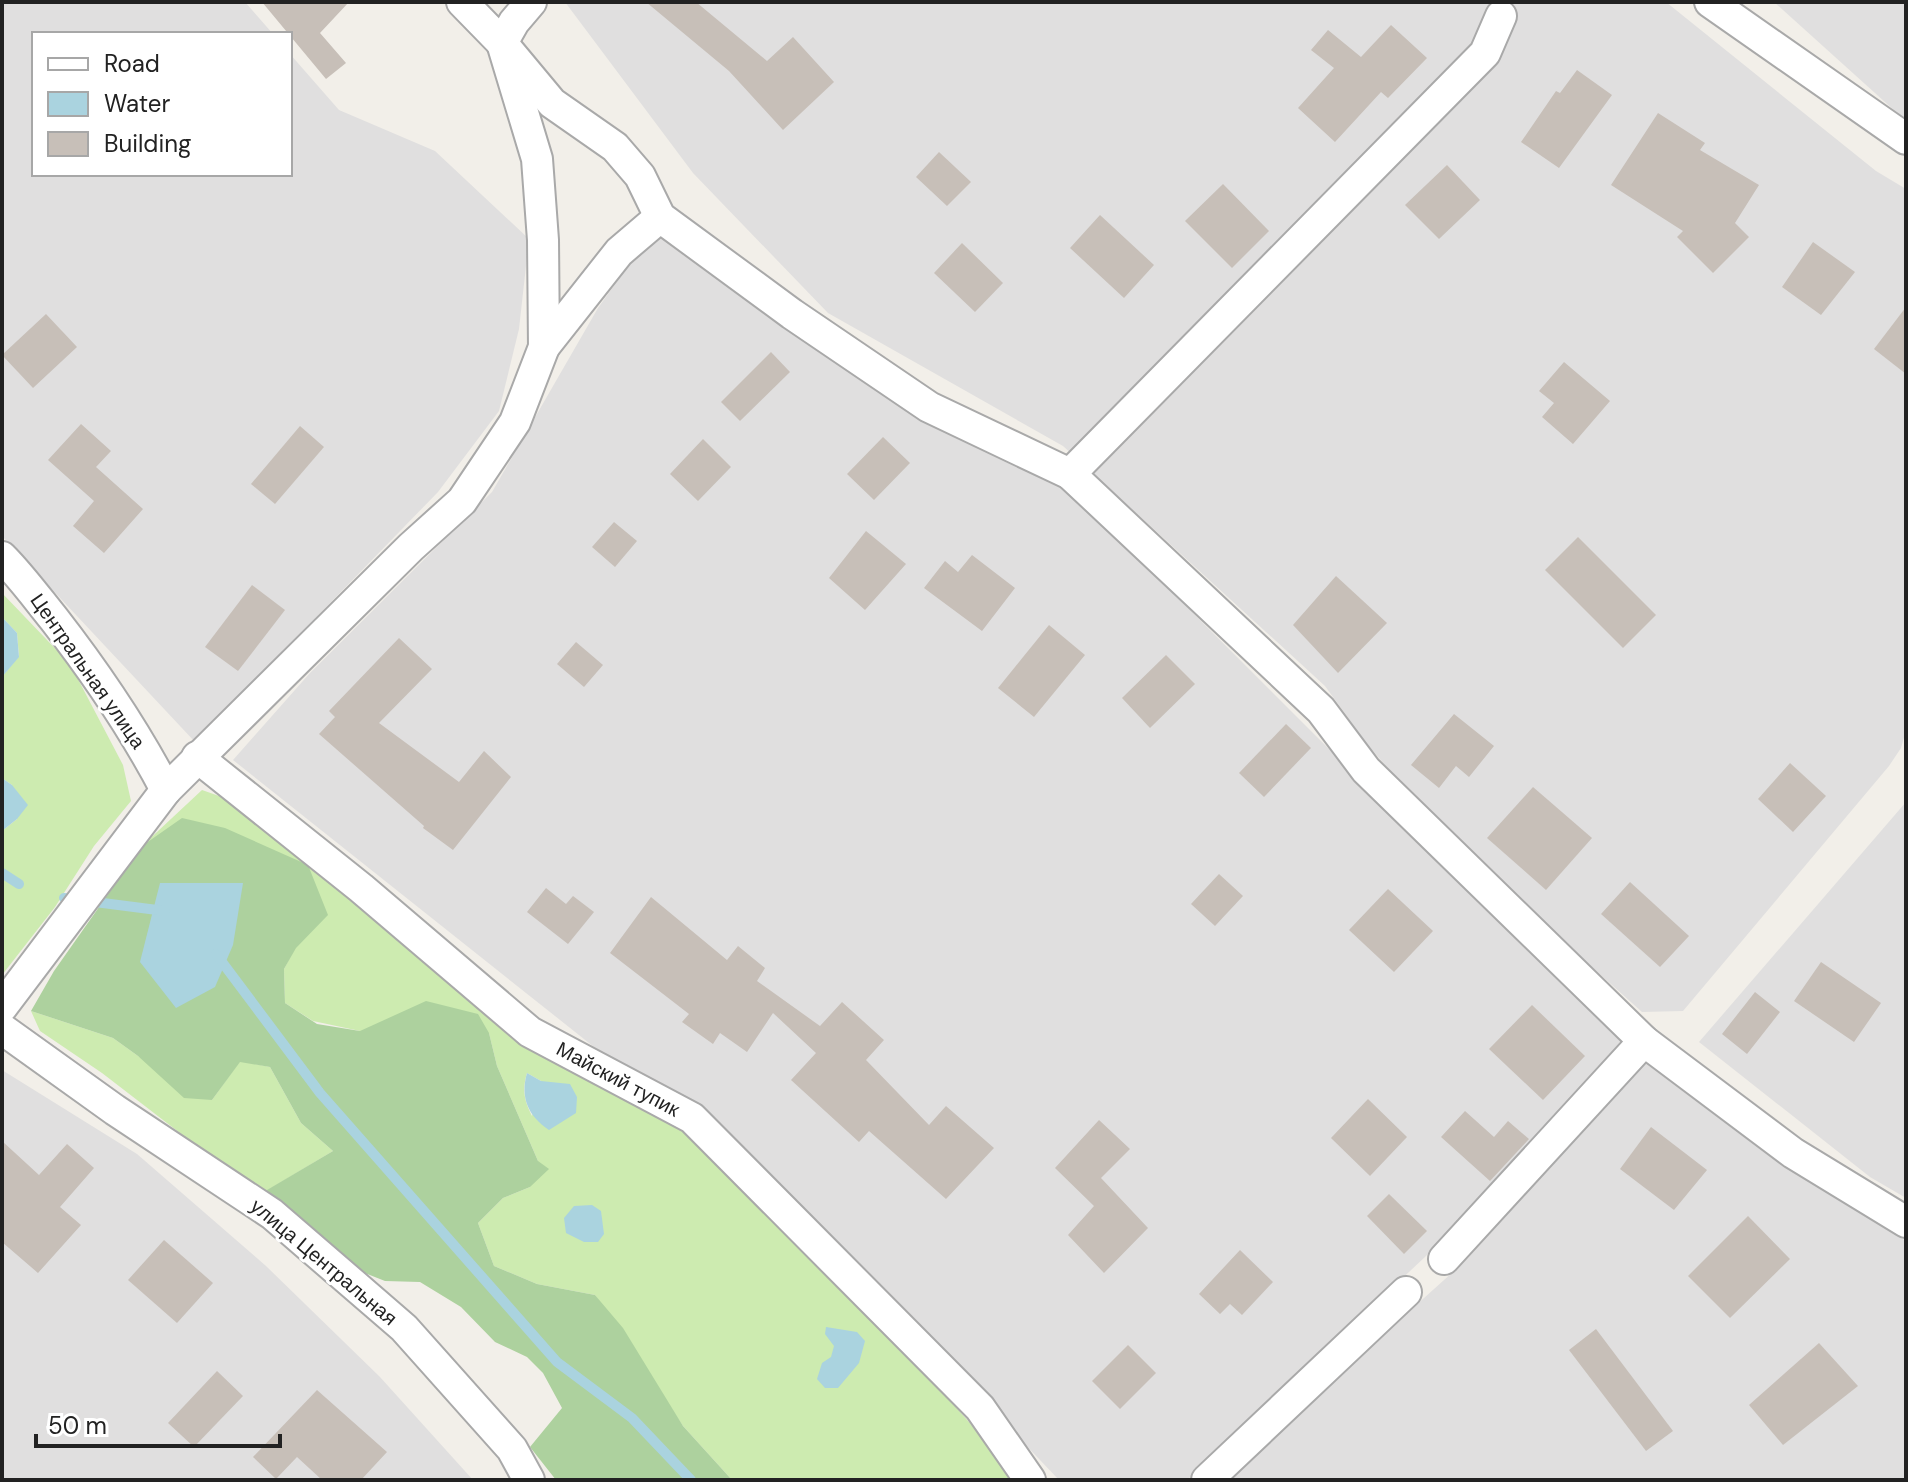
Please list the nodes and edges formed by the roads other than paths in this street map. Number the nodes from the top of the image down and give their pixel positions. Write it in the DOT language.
graph roads {
  1 [pos="462,2"];
  2 [pos="531,2"];
  3 [pos="1710,2"];
  4 [pos="1501,16"];
  5 [pos="502,43"];
  6 [pos="1906,139"];
  7 [pos="660,217"];
  8 [pos="544,347"];
  9 [pos="1070,474"];
  10 [pos="2,557"];
  11 [pos="197,757"];
  12 [pos="166,790"];
  13 [pos="2,1007"];
  14 [pos="2,1029"];
  15 [pos="1644,1041"];
  16 [pos="1906,1222"];
  17 [pos="1444,1259"];
  18 [pos="1406,1292"];
  19 [pos="529,1480"];
  20 [pos="1030,1480"];
  21 [pos="1207,1480"];
  1 -- 5 [label="street"];
  2 -- 5 [label="street"];
  3 -- 6 [label="street"];
  4 -- 9 [label="street"];
  5 -- 7 [label="street"];
  5 -- 8 [label="street"];
  7 -- 8 [label="street"];
  7 -- 9 [label="street"];
  8 -- 11 [label="street"];
  9 -- 15 [label="street"];
  10 -- 12 [label="street, Центральная улица"];
  11 -- 12 [label="street"];
  11 -- 20 [label="street, Майский тупик"];
  12 -- 13 [label="street"];
  14 -- 19 [label="street, улица Центральная"];
  15 -- 16 [label="street"];
  15 -- 17 [label="street"];
  18 -- 21 [label="street"];
}
